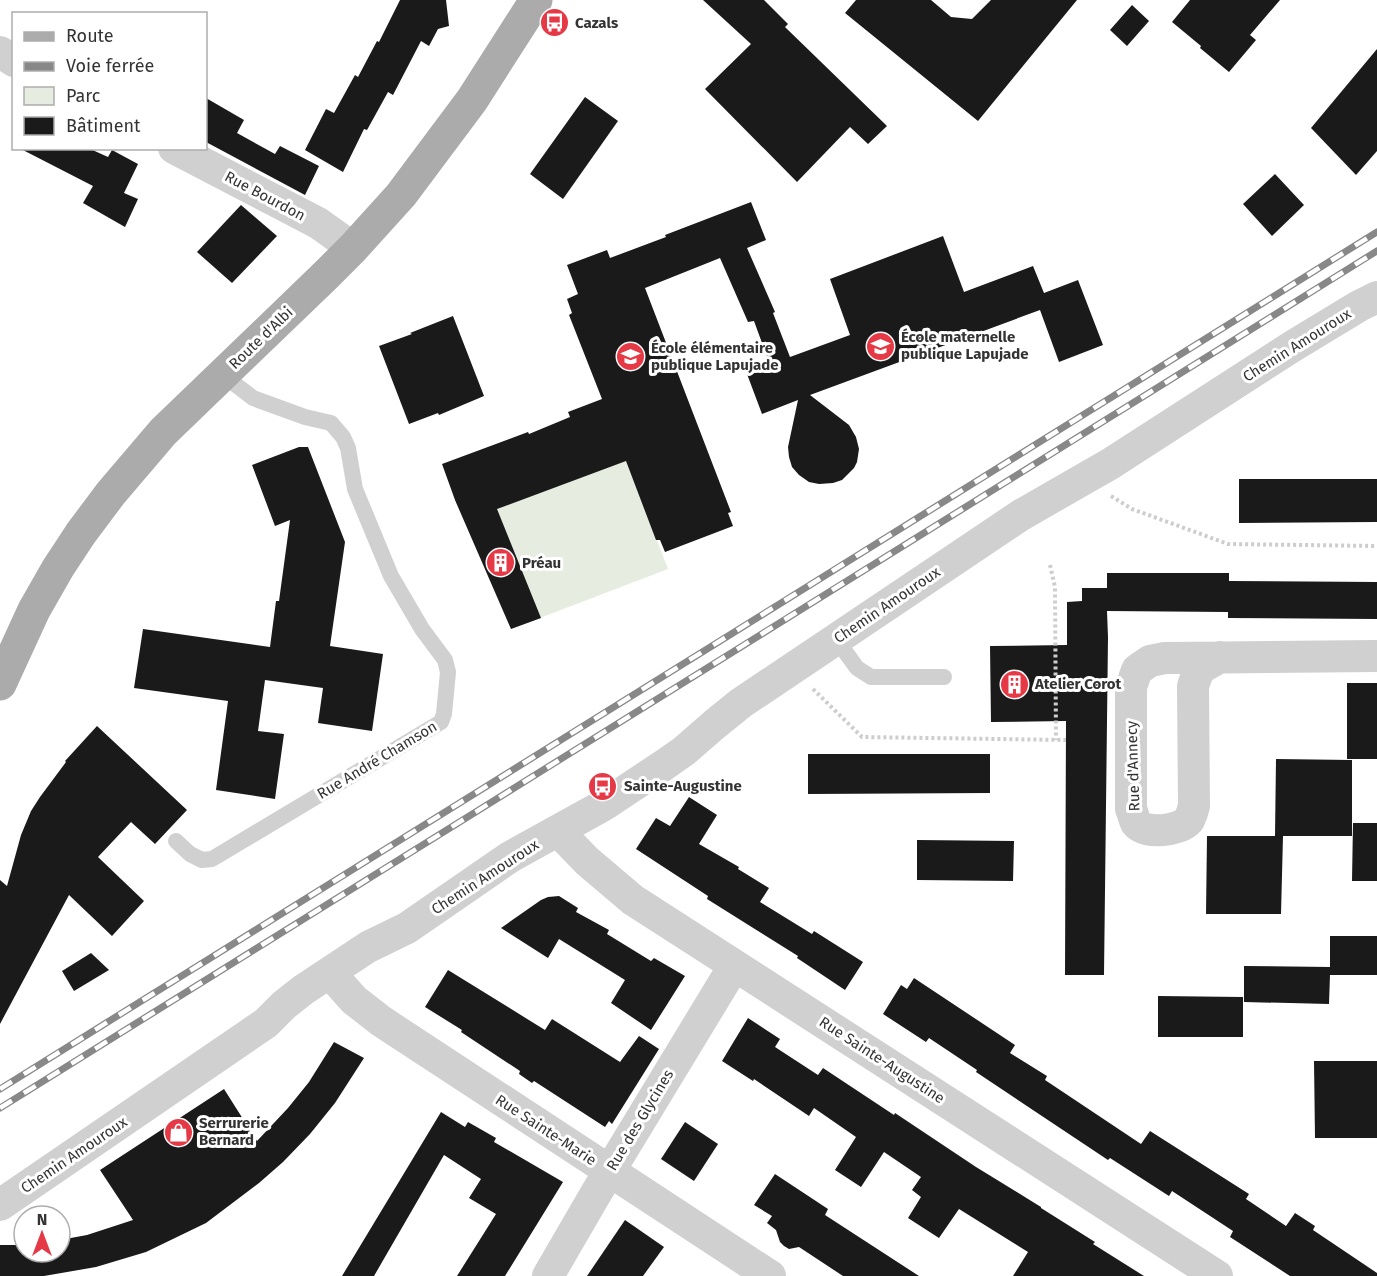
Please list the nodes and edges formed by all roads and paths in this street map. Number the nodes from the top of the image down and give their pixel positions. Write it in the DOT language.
graph roads {
  1 [pos="536,0"];
  2 [pos="178,150"];
  3 [pos="353,248"];
  4 [pos="1377,297"];
  5 [pos="223,375"];
  6 [pos="1109,495"];
  7 [pos="1377,546"];
  8 [pos="1050,566"];
  9 [pos="836,639"];
  10 [pos="1377,656"];
  11 [pos="1220,657"];
  12 [pos="944,677"];
  13 [pos="0,684"];
  14 [pos="812,688"];
  15 [pos="1056,740"];
  16 [pos="1066,740"];
  17 [pos="558,831"];
  18 [pos="176,841"];
  19 [pos="734,966"];
  20 [pos="337,981"];
  21 [pos="610,1172"];
  22 [pos="0,1205"];
  23 [pos="1178,1266"];
  24 [pos="548,1276"];
  25 [pos="770,1276"];
  26 [pos="1217,1276"];
  1 -- 3 [label="main road, Route d'Albi"];
  2 -- 3 [label="street, Rue Bourdon"];
  3 -- 5 [label="main road, Route d'Albi"];
  4 -- 9 [label="street, Chemin Amouroux"];
  5 -- 13 [label="main road, Route d'Albi"];
  5 -- 18 [label="lane, Rue André Chamson"];
  6 -- 7 [label="path"];
  8 -- 15 [label="path"];
  9 -- 12 [label="lane"];
  9 -- 17 [label="street, Chemin Amouroux"];
  10 -- 11 [label="street, Rue d'Annecy"];
  11 -- 11 [label="street, Rue d'Annecy"];
  14 -- 15 [label="path"];
  15 -- 16 [label="path"];
  17 -- 19 [label="street, Rue Sainte-Augustine"];
  17 -- 20 [label="street, Chemin Amouroux"];
  19 -- 21 [label="street, Rue des Glycines"];
  19 -- 23 [label="street, Rue Sainte-Augustine"];
  20 -- 21 [label="street, Rue Sainte-Marie"];
  20 -- 22 [label="street, Chemin Amouroux"];
  21 -- 24 [label="street, Rue des Glycines"];
  21 -- 25 [label="street, Rue Sainte-Marie"];
  23 -- 26 [label="street, Rue Sainte-Augustine"];
}
